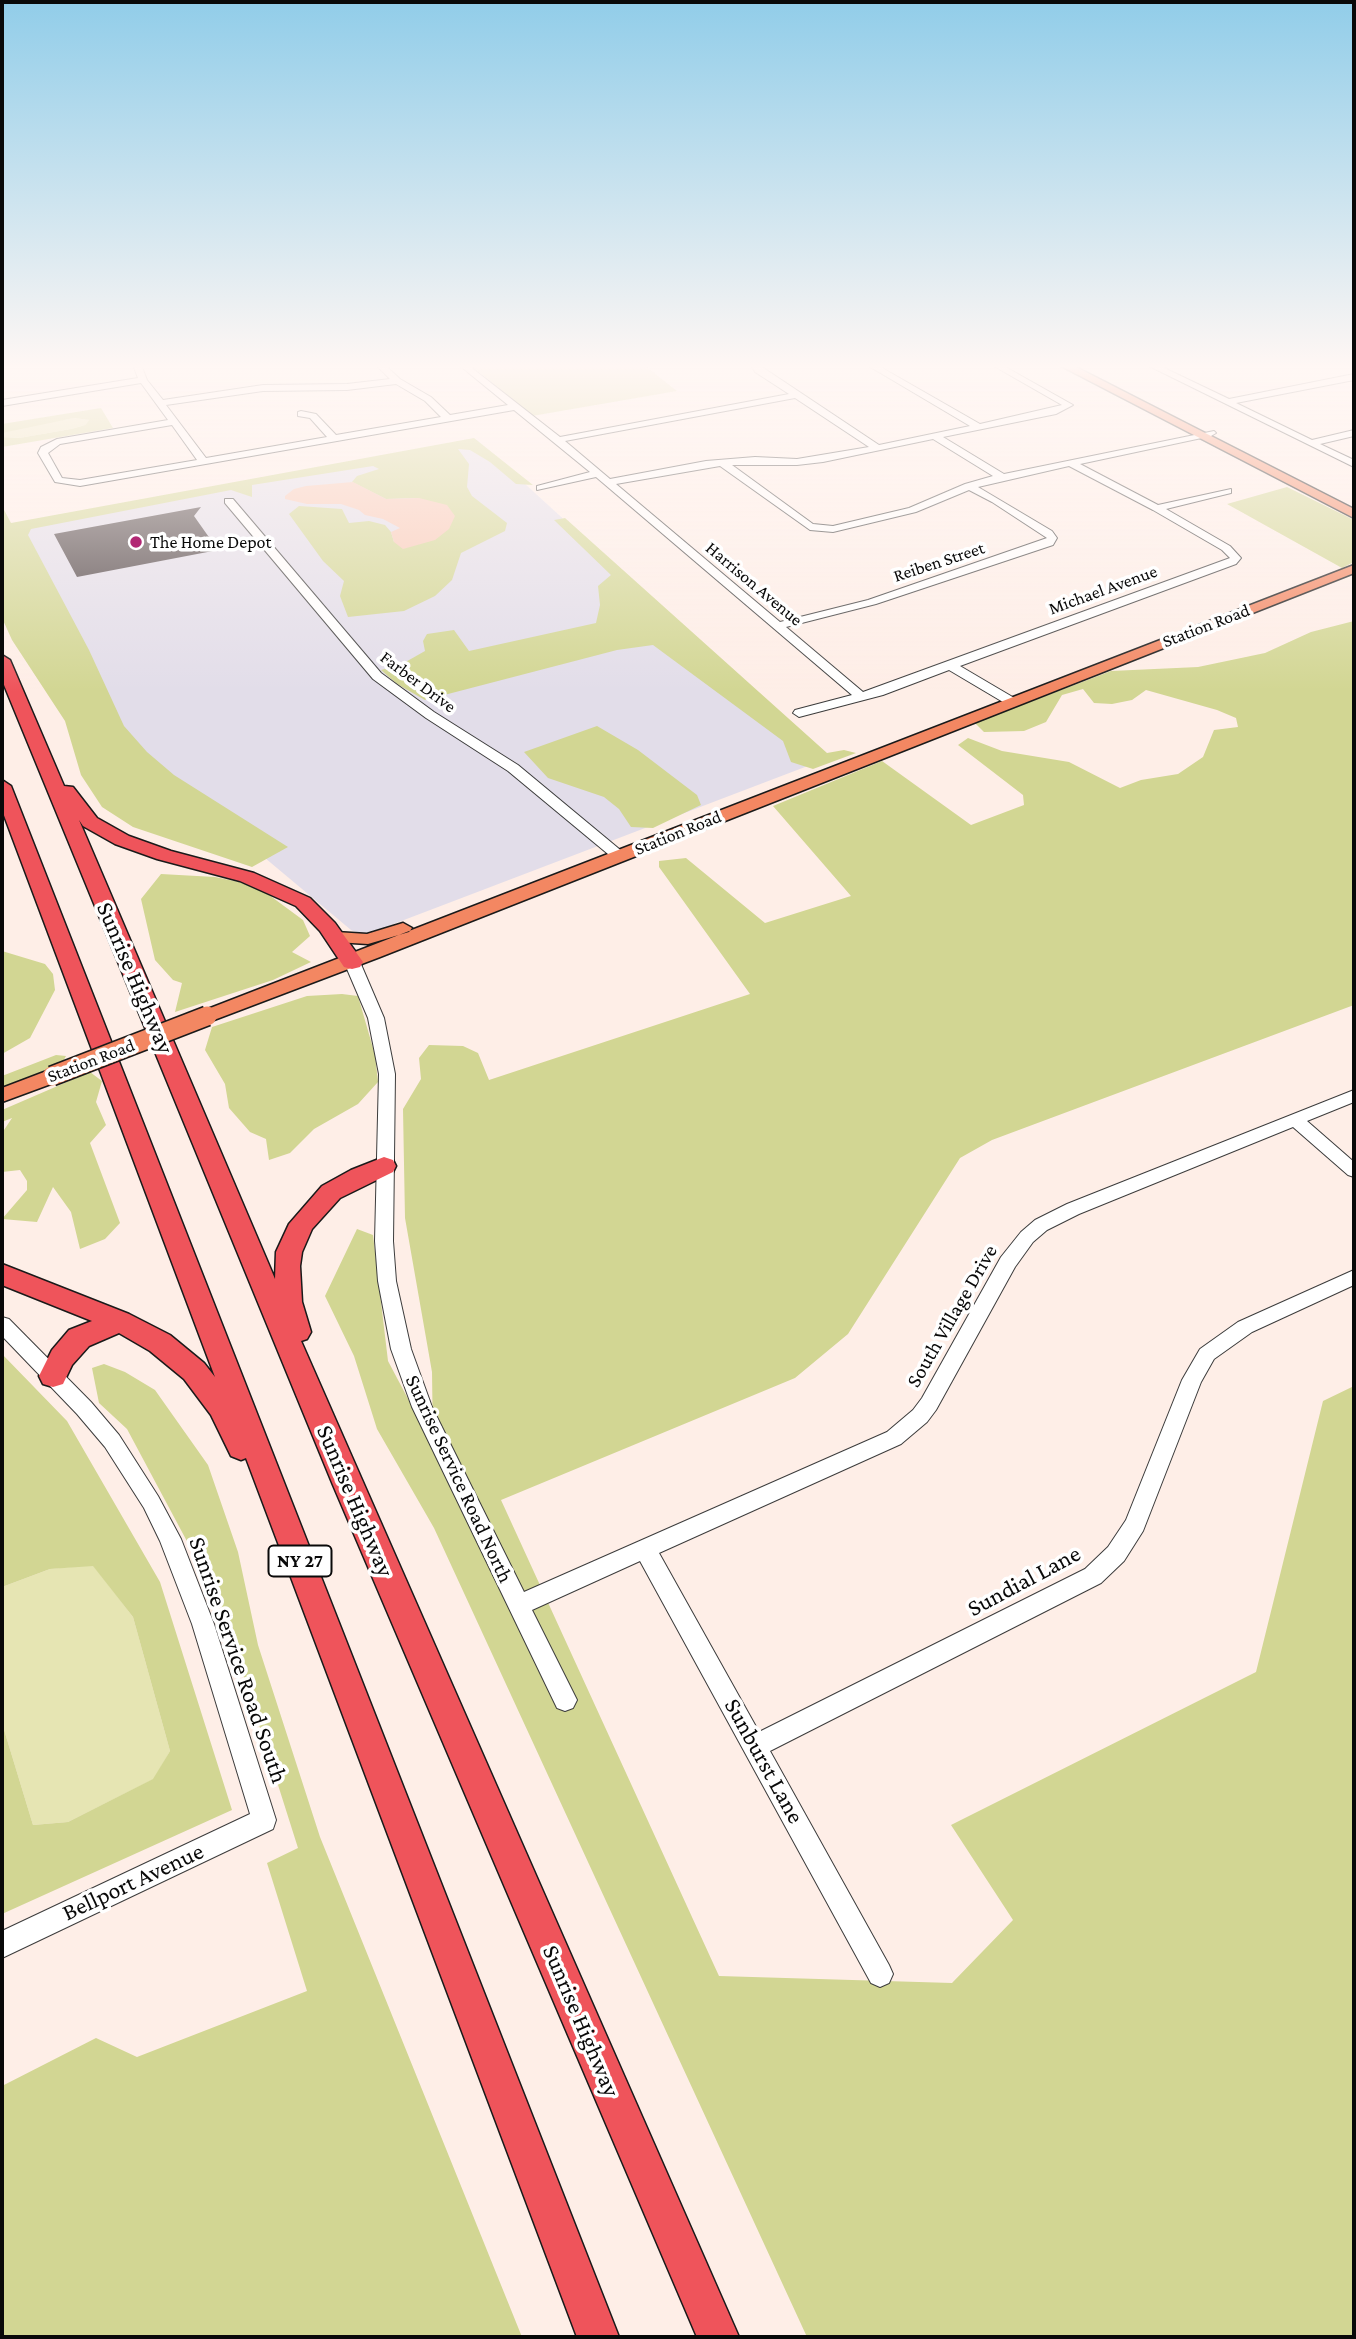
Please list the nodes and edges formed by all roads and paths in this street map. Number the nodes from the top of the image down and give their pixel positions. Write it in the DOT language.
graph roads {
  1 [pos="54,474"];
  2 [pos="132,474"];
  3 [pos="595,474"];
  4 [pos="658,474"];
  5 [pos="738,474"];
  6 [pos="997,474"];
  7 [pos="1021,474"];
  8 [pos="1093,474"];
  9 [pos="1280,474"];
  10 [pos="1292,474"];
  11 [pos="1003,478"];
  12 [pos="606,483"];
  13 [pos="968,486"];
  14 [pos="541,488"];
  15 [pos="1227,491"];
  16 [pos="229,501"];
  17 [pos="1354,503"];
  18 [pos="1157,508"];
  19 [pos="1354,514"];
  20 [pos="1354,569"];
  21 [pos="777,626"];
  22 [pos="2,660"];
  23 [pos="949,665"];
  24 [pos="860,696"];
  25 [pos="1012,702"];
  26 [pos="799,713"];
  27 [pos="40,752"];
  28 [pos="2,786"];
  29 [pos="619,856"];
  30 [pos="513,898"];
  31 [pos="336,937"];
  32 [pos="352,962"];
  33 [pos="2,1096"];
  34 [pos="1354,1096"];
  35 [pos="1296,1120"];
  36 [pos="384,1166"];
  37 [pos="1354,1171"];
  38 [pos="2,1274"];
  39 [pos="1354,1277"];
  40 [pos="120,1321"];
  41 [pos="2,1324"];
  42 [pos="54,1376"];
  43 [pos="348,1485"];
  44 [pos="645,1549"];
  45 [pos="306,1577"];
  46 [pos="519,1605"];
  47 [pos="565,1700"];
  48 [pos="755,1746"];
  49 [pos="264,1819"];
  50 [pos="2,1945"];
  51 [pos="880,1974"];
  52 [pos="598,2337"];
  53 [pos="718,2337"];
  1 -- 2 [label="street"];
  3 -- 12 [label="street, Harrison Avenue"];
  3 -- 14 [label="street"];
  4 -- 12 [label="street"];
  5 -- 13 [label="street"];
  6 -- 11 [label="street"];
  7 -- 11 [label="street"];
  8 -- 18 [label="street, Michael Avenue"];
  9 -- 19 [label="main road"];
  10 -- 17 [label="main road"];
  11 -- 13 [label="street"];
  12 -- 21 [label="street, Harrison Avenue"];
  13 -- 21 [label="street, Reiben Street"];
  15 -- 18 [label="street"];
  16 -- 29 [label="street, Farber Drive"];
  18 -- 23 [label="street, Michael Avenue"];
  20 -- 25 [label="main road, Station Road"];
  21 -- 24 [label="street, Harrison Avenue"];
  22 -- 27 [label="highway, Sunrise Highway"];
  23 -- 24 [label="street, Michael Avenue"];
  23 -- 25 [label="street"];
  24 -- 26 [label="street, Michael Avenue"];
  25 -- 29 [label="main road, Station Road"];
  27 -- 31 [label="highway"];
  27 -- 43 [label="highway, Sunrise Highway"];
  28 -- 45 [label="highway, NY 27"];
  29 -- 30 [label="main road, Station Road"];
  30 -- 31 [label="main road"];
  30 -- 32 [label="main road, Station Road"];
  31 -- 32 [label="highway"];
  32 -- 33 [label="main road, Station Road, bridge"];
  32 -- 36 [label="street, Sunrise Service Road North"];
  34 -- 35 [label="street, South Village Drive"];
  35 -- 37 [label="street"];
  35 -- 44 [label="street, South Village Drive"];
  36 -- 43 [label="highway"];
  36 -- 46 [label="street, Sunrise Service Road North"];
  38 -- 40 [label="highway"];
  39 -- 48 [label="street, Sundial Lane"];
  40 -- 42 [label="highway"];
  40 -- 45 [label="highway"];
  41 -- 42 [label="street, Sunrise Service Road South"];
  42 -- 49 [label="street, Sunrise Service Road South"];
  43 -- 53 [label="highway, Sunrise Highway"];
  44 -- 46 [label="street, South Village Drive"];
  44 -- 48 [label="street, Sunburst Lane"];
  45 -- 52 [label="highway, NY 27"];
  46 -- 47 [label="street, Sunrise Service Road North"];
  48 -- 51 [label="street, Sunburst Lane"];
  49 -- 50 [label="street, Bellport Avenue"];
}
